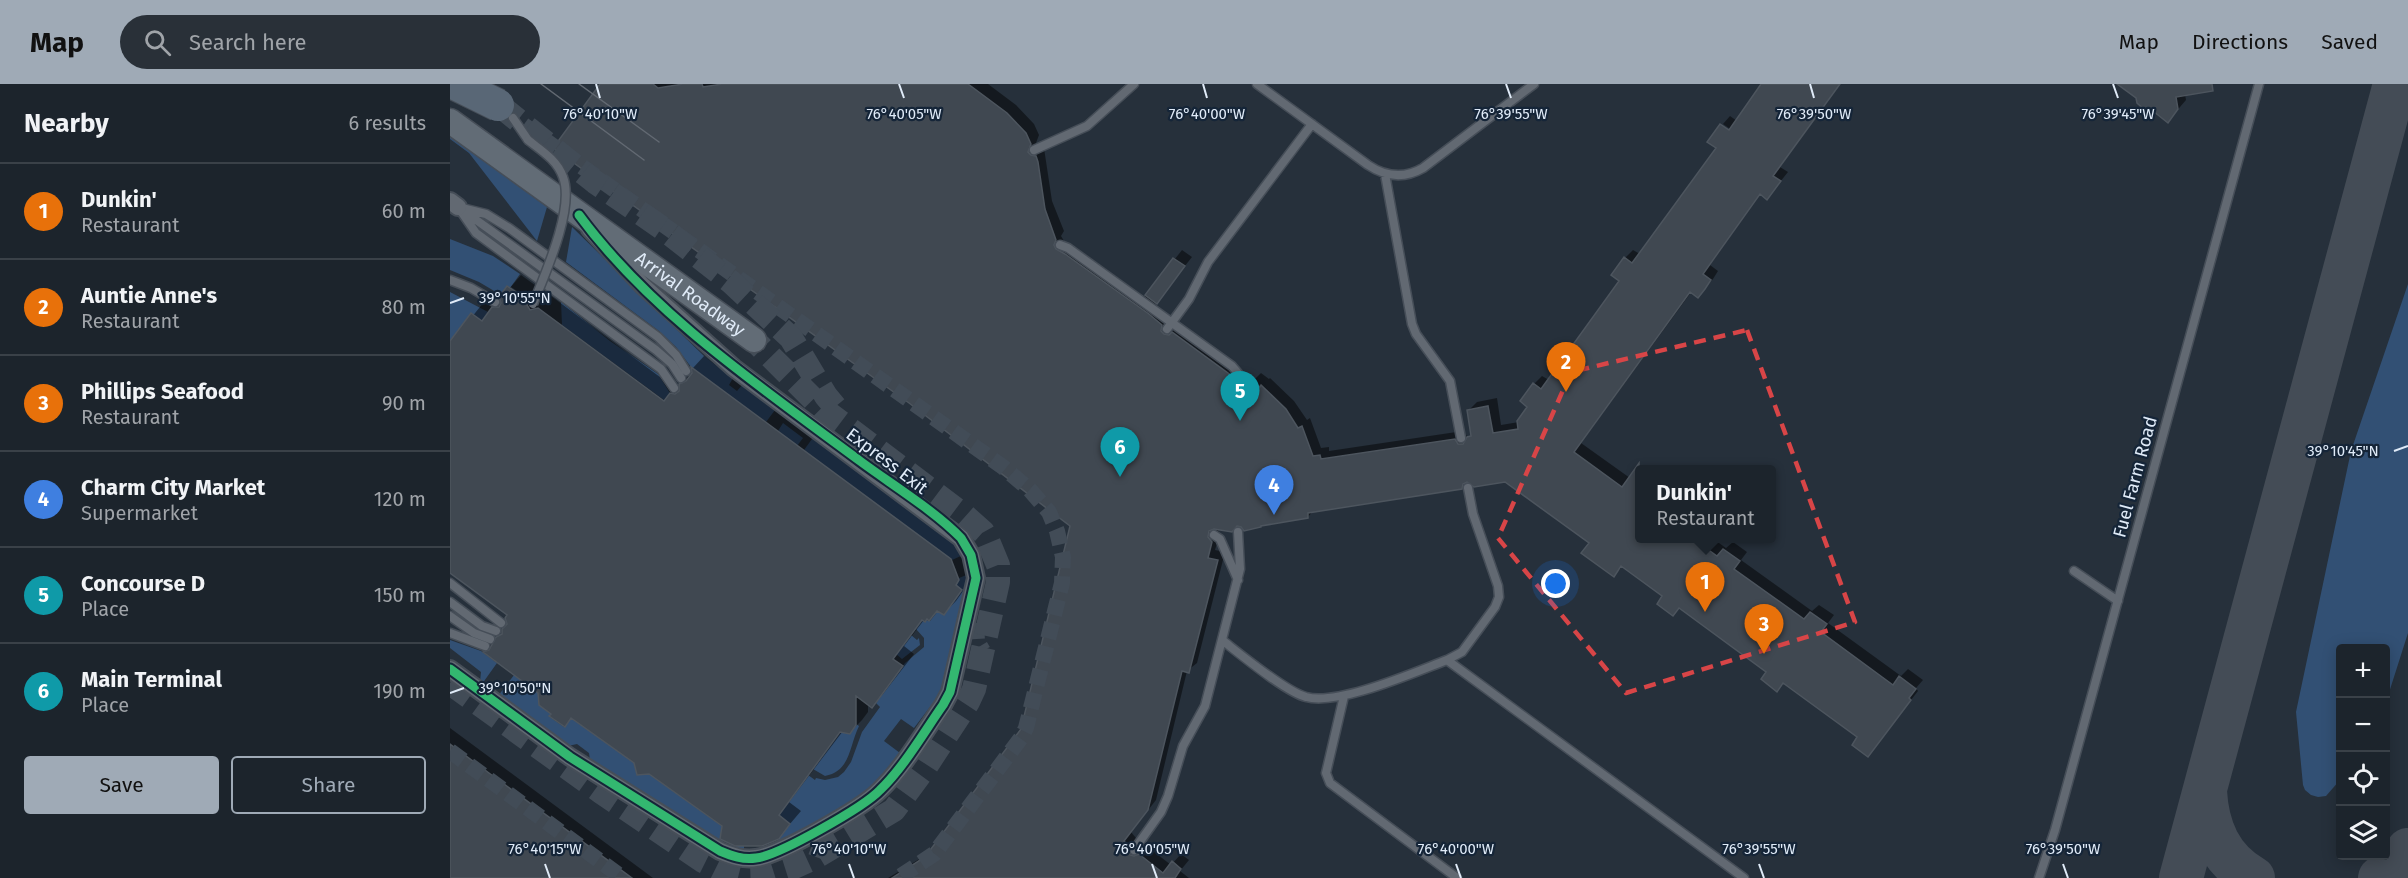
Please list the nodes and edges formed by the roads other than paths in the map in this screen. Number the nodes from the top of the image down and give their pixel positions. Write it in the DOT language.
graph roads {
  1 [pos="455,84"];
  2 [pos="1134,84"];
  3 [pos="1257,84"];
  4 [pos="1534,84"];
  5 [pos="2259,84"];
  6 [pos="495,102"];
  7 [pos="450,122"];
  8 [pos="1312,124"];
  9 [pos="1034,150"];
  10 [pos="1385,174"];
  11 [pos="454,204"];
  12 [pos="579,215"];
  13 [pos="1060,245"];
  14 [pos="450,280"];
  15 [pos="495,302"];
  16 [pos="533,304"];
  17 [pos="1169,326"];
  18 [pos="754,340"];
  19 [pos="1241,382"];
  20 [pos="674,388"];
  21 [pos="1461,438"];
  22 [pos="1468,488"];
  23 [pos="1238,531"];
  24 [pos="1214,535"];
  25 [pos="975,569"];
  26 [pos="2074,571"];
  27 [pos="1238,580"];
  28 [pos="450,583"];
  29 [pos="2118,601"];
  30 [pos="450,602"];
  31 [pos="450,616"];
  32 [pos="976,623"];
  33 [pos="450,633"];
  34 [pos="1222,640"];
  35 [pos="1448,660"];
  36 [pos="450,669"];
  37 [pos="1344,696"];
  38 [pos="873,797"];
  39 [pos="822,838"];
  40 [pos="1134,850"];
  41 [pos="1457,878"];
  42 [pos="1744,878"];
  43 [pos="2038,878"];
  1 -- 6 [label="highway, bridge"];
  2 -- 9 [label="lane"];
  3 -- 8 [label="lane"];
  4 -- 10 [label="lane"];
  5 -- 29 [label="lane, Fuel Farm Road"];
  6 -- 16 [label="lane, bridge"];
  7 -- 12 [label="main road, Arrival Roadway"];
  8 -- 10 [label="lane"];
  8 -- 17 [label="lane"];
  10 -- 21 [label="lane"];
  11 -- 11 [label="lane"];
  11 -- 20 [label="lane"];
  12 -- 18 [label="main road, Arrival Roadway"];
  12 -- 25 [label="street, Express Exit"];
  13 -- 17 [label="lane"];
  14 -- 15 [label="lane"];
  17 -- 19 [label="lane"];
  22 -- 35 [label="lane"];
  23 -- 27 [label="lane"];
  24 -- 27 [label="lane"];
  25 -- 32 [label="street, Express Exit"];
  25 -- 38 [label="street, Express Exit"];
  26 -- 29 [label="lane"];
  27 -- 34 [label="lane"];
  28 -- 30 [label="lane"];
  29 -- 43 [label="lane, Fuel Farm Road"];
  31 -- 33 [label="lane"];
  34 -- 37 [label="lane"];
  34 -- 40 [label="lane"];
  35 -- 37 [label="lane"];
  35 -- 42 [label="lane"];
  36 -- 38 [label="street, Express Exit"];
  37 -- 41 [label="lane"];
  38 -- 39 [label="street, Express Exit"];
}
